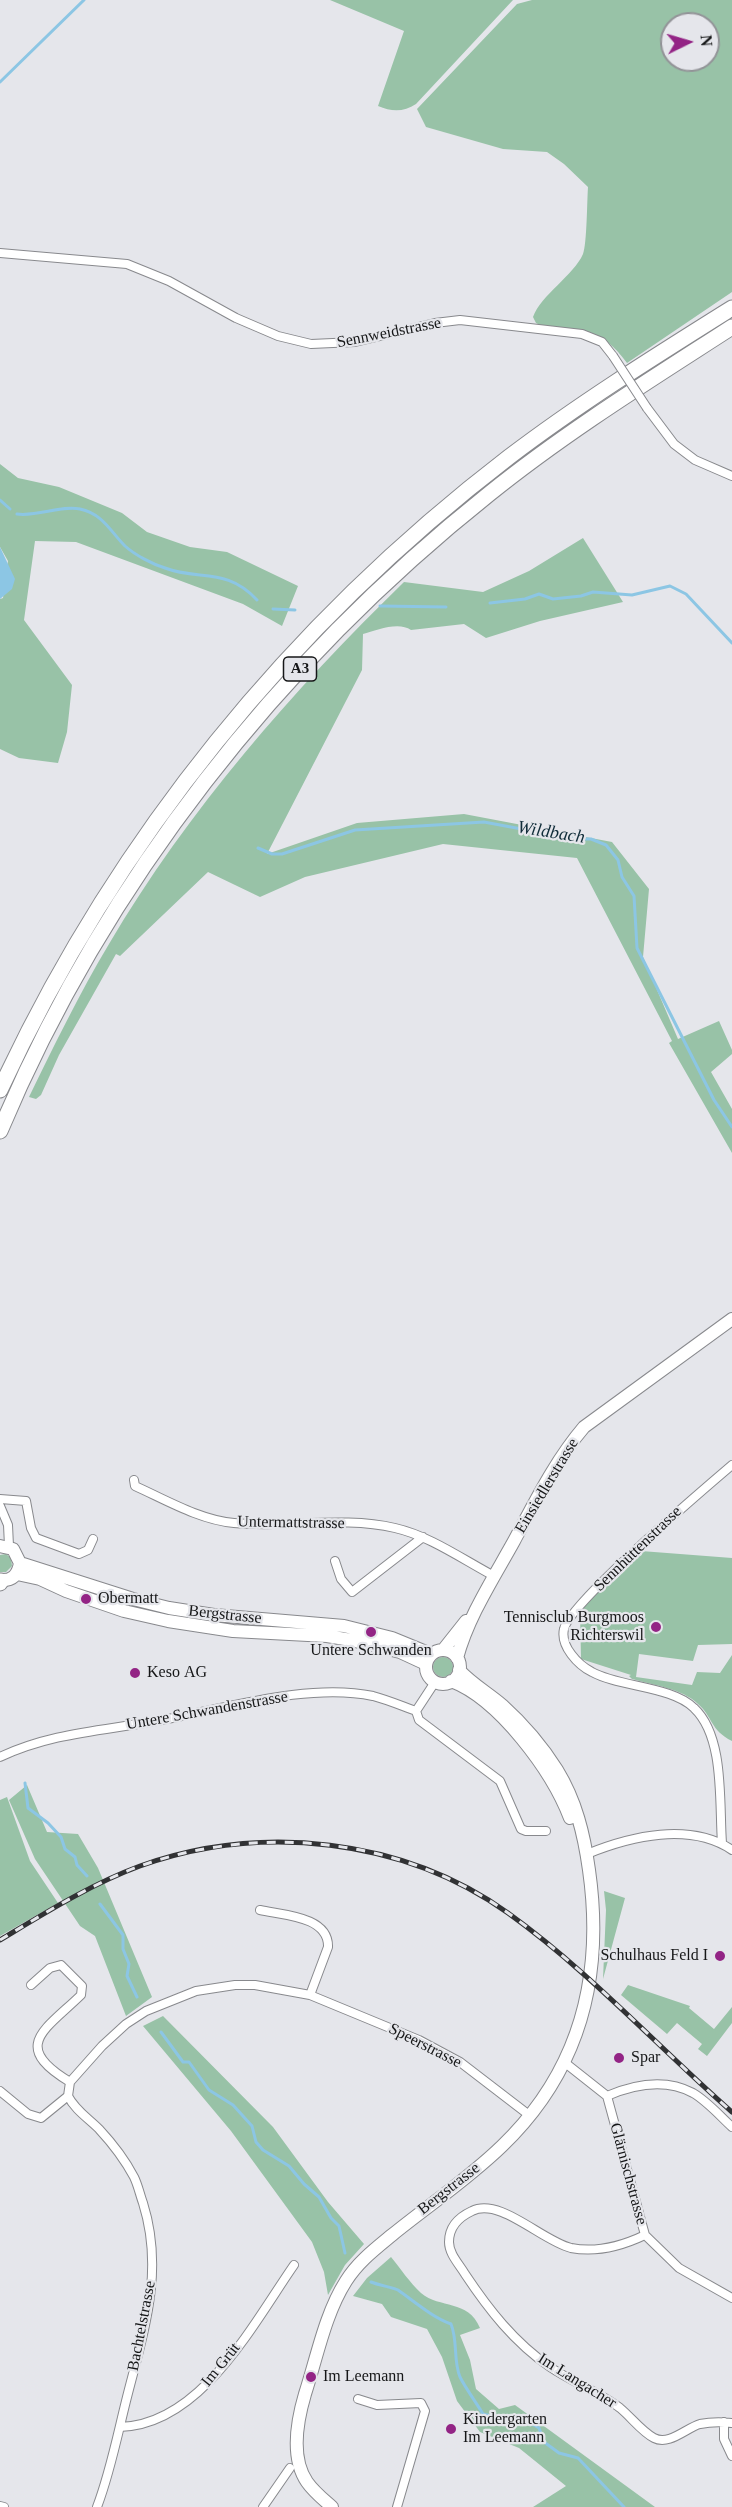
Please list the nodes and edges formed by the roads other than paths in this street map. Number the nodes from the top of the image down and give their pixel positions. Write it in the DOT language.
graph roads {
  1 [pos="0,253"];
  2 [pos="732,308"];
  3 [pos="732,327"];
  4 [pos="732,476"];
  5 [pos="0,1090"];
  6 [pos="0,1131"];
  7 [pos="732,1319"];
  8 [pos="732,1465"];
  9 [pos="134,1480"];
  10 [pos="0,1499"];
  11 [pos="0,1506"];
  12 [pos="423,1538"];
  13 [pos="93,1539"];
  14 [pos="4,1546"];
  15 [pos="335,1561"];
  16 [pos="19,1569"];
  17 [pos="494,1576"];
  18 [pos="0,1581"];
  19 [pos="475,1611"];
  20 [pos="433,1656"];
  21 [pos="458,1664"];
  22 [pos="451,1681"];
  23 [pos="435,1682"];
  24 [pos="416,1711"];
  25 [pos="0,1757"];
  26 [pos="546,1831"];
  27 [pos="722,1843"];
  28 [pos="732,1850"];
  29 [pos="587,1854"];
  30 [pos="260,1910"];
  31 [pos="31,1985"];
  32 [pos="310,1995"];
  33 [pos="564,2062"];
  34 [pos="70,2082"];
  35 [pos="0,2091"];
  36 [pos="68,2096"];
  37 [pos="607,2096"];
  38 [pos="529,2115"];
  39 [pos="732,2127"];
  40 [pos="645,2235"];
  41 [pos="294,2265"];
  42 [pos="732,2298"];
  43 [pos="358,2399"];
  44 [pos="728,2422"];
  45 [pos="120,2427"];
  46 [pos="732,2456"];
  47 [pos="290,2468"];
  48 [pos="97,2507"];
  49 [pos="263,2507"];
  50 [pos="332,2507"];
  51 [pos="397,2507"];
  1 -- 4 [label="street, Sennweidstrasse, bridge"];
  2 -- 5 [label="highway, A3"];
  3 -- 6 [label="highway, A3"];
  7 -- 17 [label="main road, Einsiedlerstrasse"];
  8 -- 27 [label="street, Sennhüttenstrasse"];
  9 -- 12 [label="street, Untermattstrasse"];
  10 -- 13 [label="street"];
  11 -- 14 [label="street"];
  12 -- 15 [label="street"];
  12 -- 17 [label="street, Untermattstrasse"];
  14 -- 16 [label="main road"];
  16 -- 18 [label="main road"];
  16 -- 20 [label="main road, Bergstrasse"];
  17 -- 19 [label="main road, Einsiedlerstrasse"];
  19 -- 20 [label="main road, Einsiedlerstrasse"];
  19 -- 21 [label="main road, Einsiedlerstrasse"];
  20 -- 21 [label="main road, Bergstrasse"];
  20 -- 23 [label="main road"];
  21 -- 22 [label="main road"];
  21 -- 29 [label="main road, Bergstrasse"];
  22 -- 23 [label="main road"];
  22 -- 29 [label="main road, Bergstrasse"];
  23 -- 24 [label="street"];
  24 -- 25 [label="street, Untere Schwandenstrasse"];
  24 -- 26 [label="street, Untere Schwandenstrasse"];
  27 -- 28 [label="street"];
  27 -- 29 [label="street"];
  29 -- 33 [label="main road, Bergstrasse"];
  30 -- 32 [label="street"];
  31 -- 34 [label="street"];
  32 -- 34 [label="street, Speerstrasse"];
  32 -- 38 [label="street, Speerstrasse"];
  33 -- 37 [label="street"];
  33 -- 38 [label="main road, Bergstrasse"];
  34 -- 36 [label="street"];
  35 -- 36 [label="street"];
  36 -- 45 [label="street, Bachtelstrasse"];
  37 -- 39 [label="street"];
  37 -- 40 [label="street, Glärnischstrasse"];
  38 -- 50 [label="main road, Bergstrasse"];
  40 -- 42 [label="street, Glärnischstrasse"];
  40 -- 44 [label="street, Im Langacher"];
  41 -- 45 [label="street, Im Grüt"];
  43 -- 51 [label="street"];
  44 -- 46 [label="street"];
  45 -- 48 [label="street, Bachtelstrasse"];
  47 -- 49 [label="street"];
}
